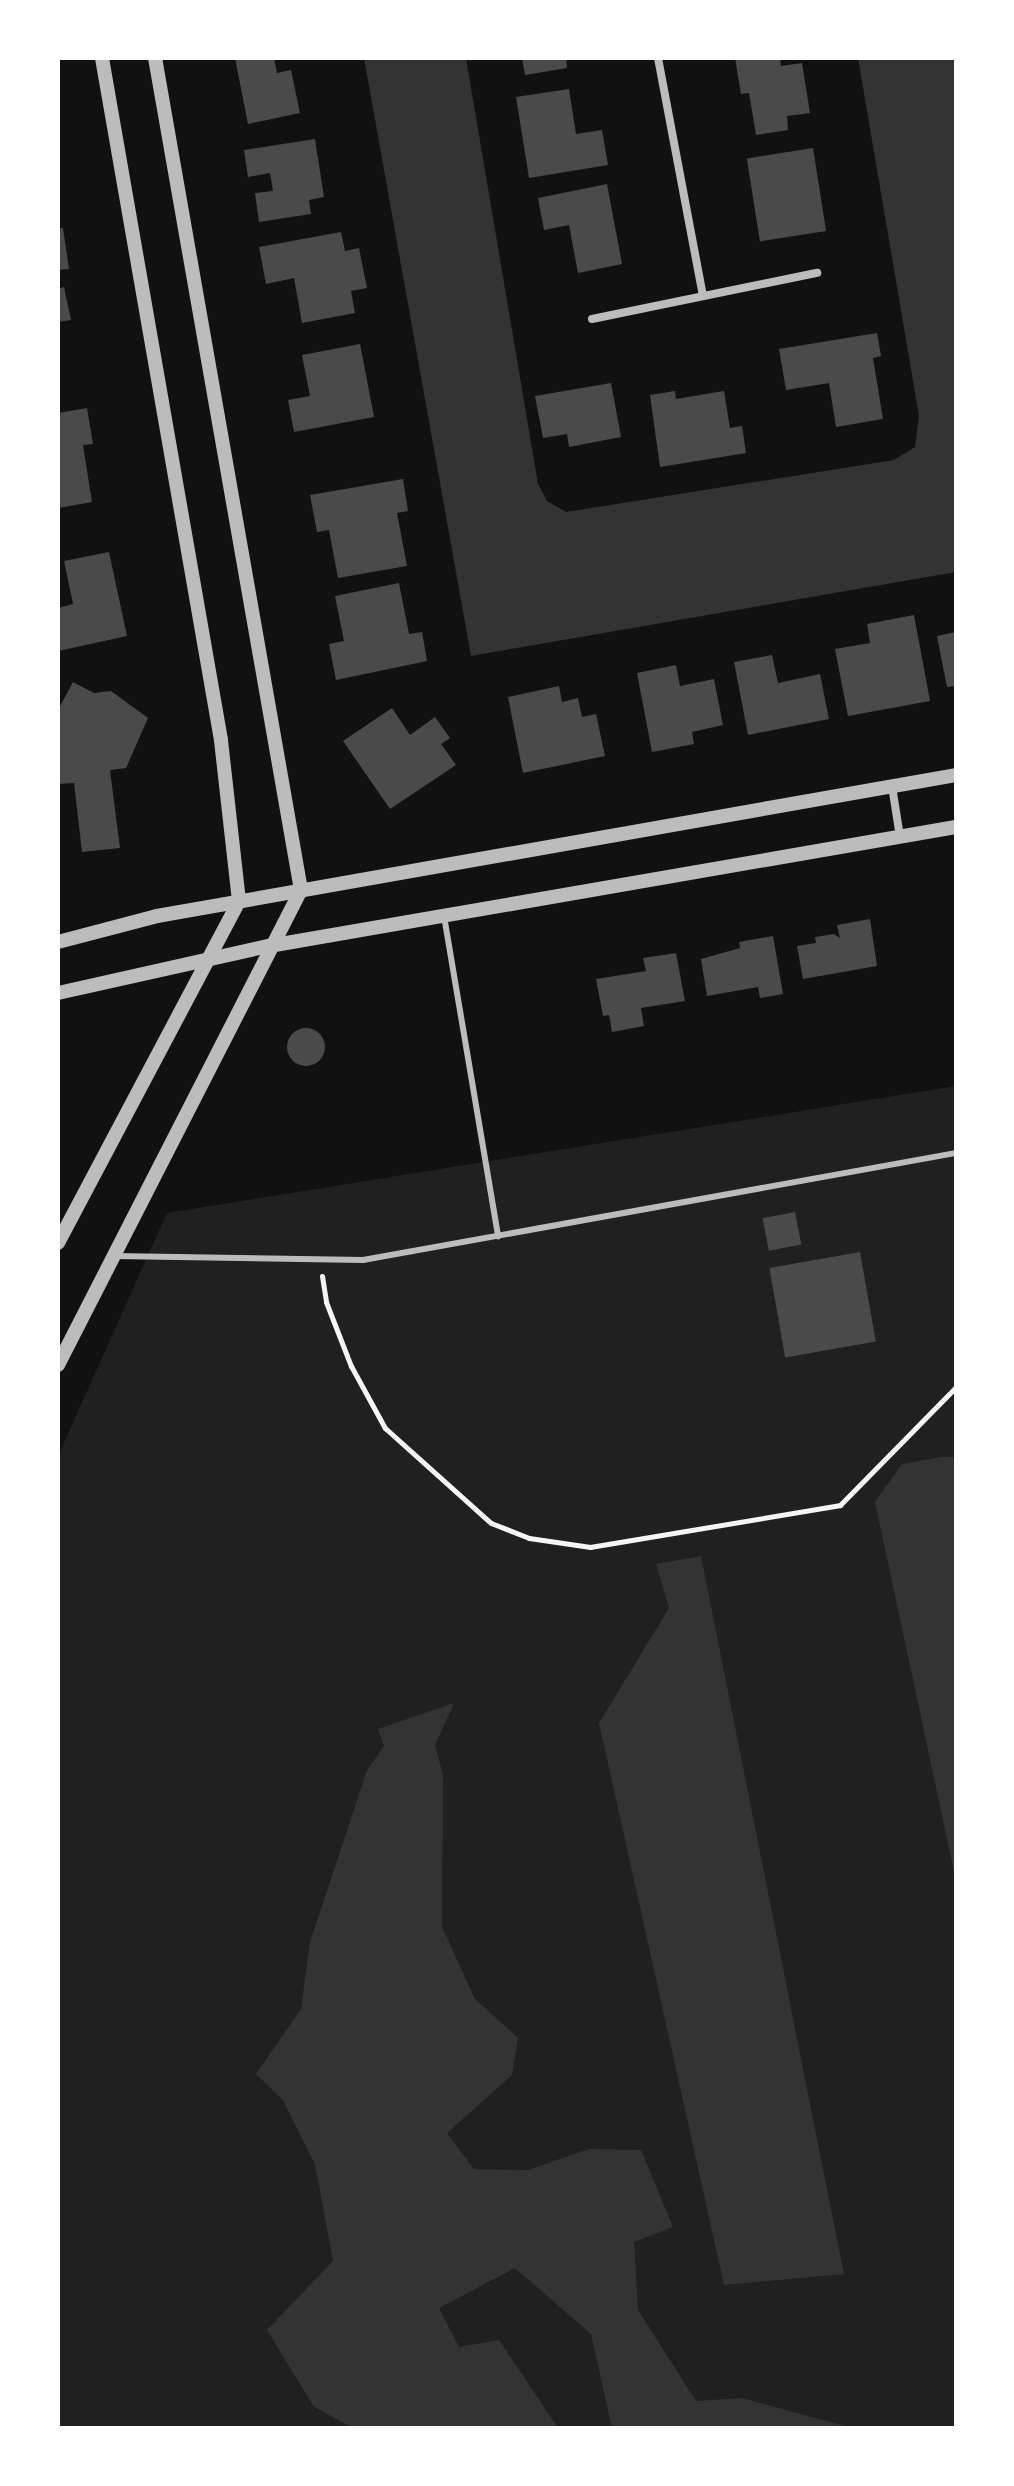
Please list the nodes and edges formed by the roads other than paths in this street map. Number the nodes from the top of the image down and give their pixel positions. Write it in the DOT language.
graph roads {
  1 [pos="102,58"];
  2 [pos="155,58"];
  3 [pos="658,58"];
  4 [pos="817,273"];
  5 [pos="703,296"];
  6 [pos="592,319"];
  7 [pos="956,775"];
  8 [pos="892,786"];
  9 [pos="956,827"];
  10 [pos="900,837"];
  11 [pos="301,890"];
  12 [pos="239,901"];
  13 [pos="444,916"];
  14 [pos="58,942"];
  15 [pos="269,946"];
  16 [pos="205,959"];
  17 [pos="58,993"];
  18 [pos="956,1153"];
  19 [pos="498,1236"];
  20 [pos="58,1243"];
  21 [pos="111,1256"];
  22 [pos="58,1365"];
  1 -- 12 [label="street"];
  2 -- 11 [label="street"];
  3 -- 5 [label="street"];
  4 -- 5 [label="street"];
  5 -- 6 [label="street"];
  7 -- 8 [label="street"];
  8 -- 10 [label="street"];
  8 -- 11 [label="street"];
  9 -- 10 [label="street"];
  10 -- 13 [label="street"];
  11 -- 12 [label="street"];
  11 -- 15 [label="street"];
  12 -- 14 [label="street"];
  12 -- 16 [label="street"];
  13 -- 15 [label="street"];
  13 -- 19 [label="lane"];
  15 -- 16 [label="street"];
  15 -- 21 [label="street"];
  16 -- 17 [label="street"];
  16 -- 20 [label="street"];
  18 -- 19 [label="lane"];
  19 -- 21 [label="lane"];
  21 -- 22 [label="street"];
}
